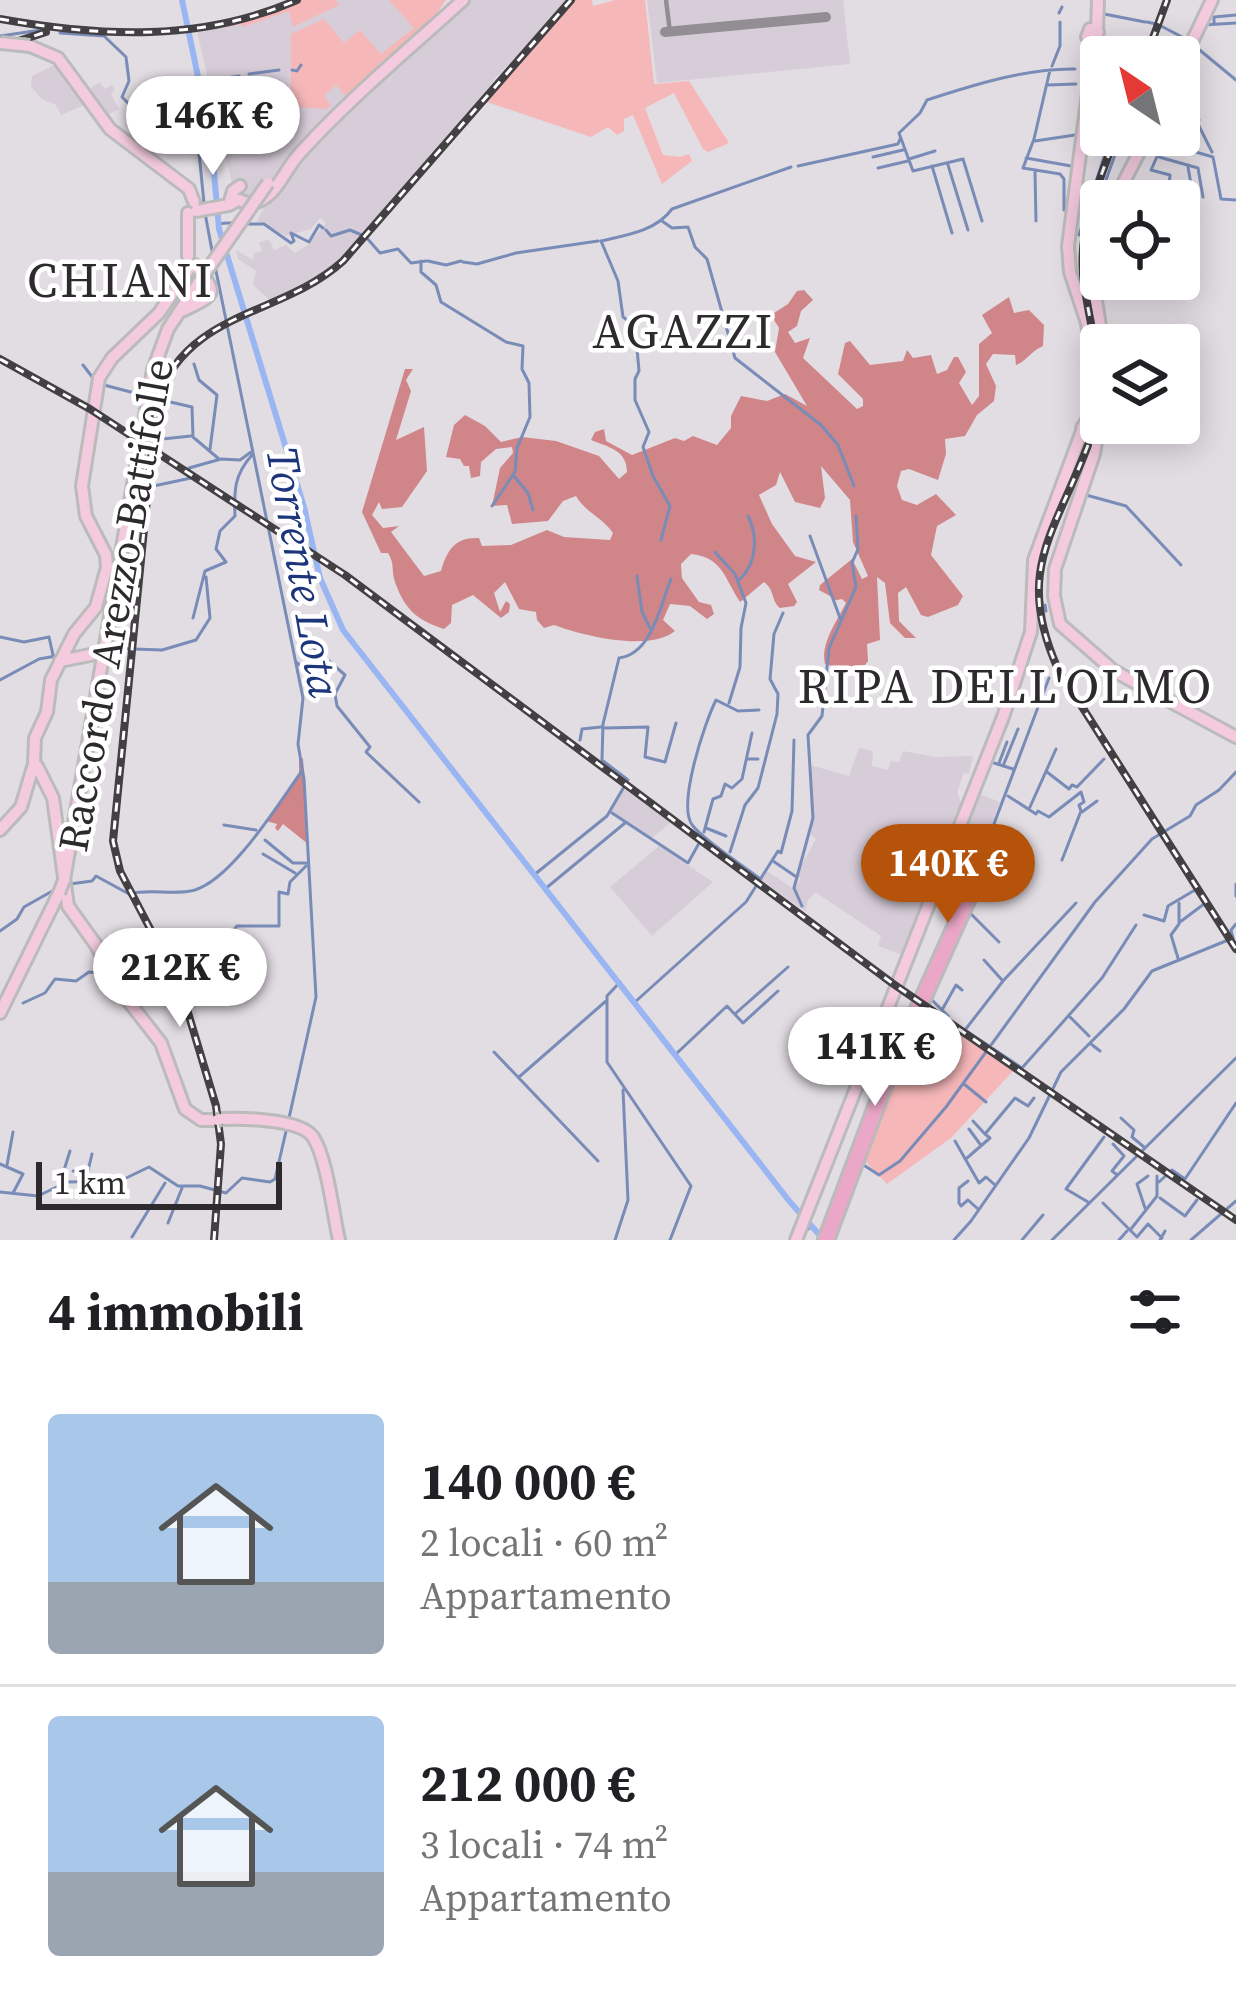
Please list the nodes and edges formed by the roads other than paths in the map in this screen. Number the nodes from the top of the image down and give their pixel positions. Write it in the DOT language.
graph roads {
  1 [pos="449,0"];
  2 [pos="463,0"];
  3 [pos="1098,0"];
  4 [pos="1212,0"];
  5 [pos="1195,36"];
  6 [pos="0,44"];
  7 [pos="197,207"];
  8 [pos="192,270"];
  9 [pos="177,316"];
  10 [pos="1087,324"];
  11 [pos="168,329"];
  12 [pos="1084,444"];
  13 [pos="1095,444"];
  14 [pos="125,534"];
  15 [pos="98,543"];
  16 [pos="102,652"];
  17 [pos="62,658"];
  18 [pos="1236,737"];
  19 [pos="35,766"];
  20 [pos="0,830"];
  21 [pos="962,840"];
  22 [pos="979,874"];
  23 [pos="0,1013"];
  24 [pos="799,1234"];
  25 [pos="339,1240"];
  26 [pos="827,1240"];
  1 -- 8 [label="main road, Raccordo Arezzo-Battifolle, bridge"];
  2 -- 7 [label="main road"];
  3 -- 10 [label="main road"];
  4 -- 5 [label="main road"];
  6 -- 7 [label="main road, bridge"];
  7 -- 8 [label="main road"];
  8 -- 9 [label="main road, Raccordo Arezzo-Battifolle"];
  8 -- 9 [label="main road"];
  8 -- 11 [label="main road"];
  8 -- 15 [label="main road"];
  9 -- 11 [label="main road, Raccordo Arezzo-Battifolle"];
  11 -- 14 [label="main road, Raccordo Arezzo-Battifolle"];
  12 -- 21 [label="main road"];
  13 -- 18 [label="main road"];
  14 -- 15 [label="main road"];
  14 -- 16 [label="main road, Raccordo Arezzo-Battifolle"];
  15 -- 17 [label="main road"];
  16 -- 17 [label="main road"];
  16 -- 23 [label="main road, Raccordo Arezzo-Battifolle"];
  17 -- 19 [label="main road"];
  19 -- 20 [label="main road"];
  19 -- 25 [label="main road"];
  21 -- 22 [label="main road"];
  21 -- 24 [label="main road"];
  22 -- 26 [label="highway"];
}
